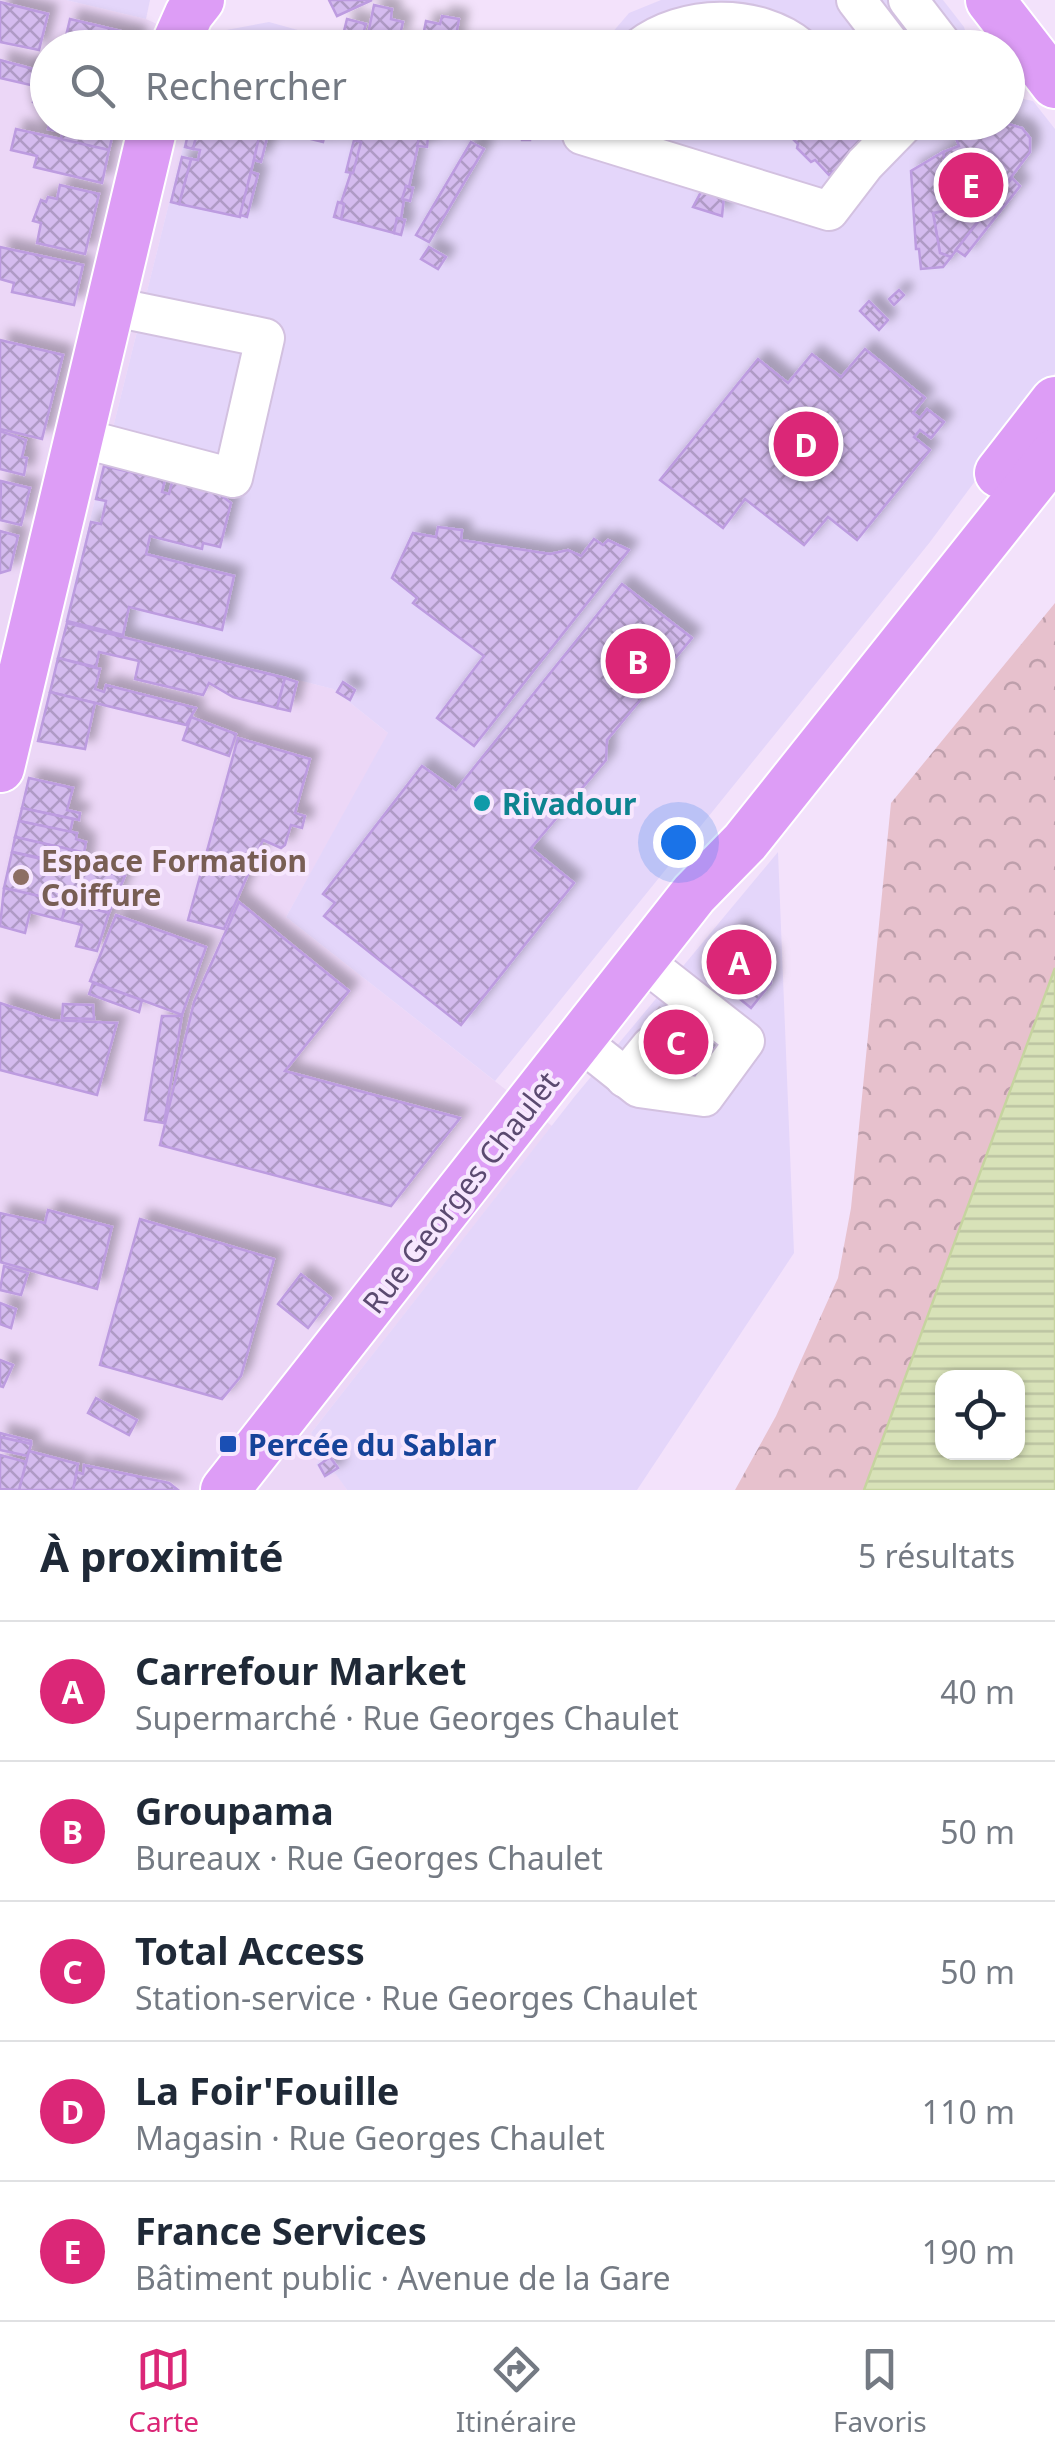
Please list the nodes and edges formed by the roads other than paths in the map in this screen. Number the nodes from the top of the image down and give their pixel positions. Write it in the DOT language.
graph roads {
  1 [pos="200,0"];
  2 [pos="856,0"];
  3 [pos="908,0"];
  4 [pos="182,30"];
  5 [pos="673,30"];
  6 [pos="777,30"];
  7 [pos="879,30"];
  8 [pos="931,30"];
  9 [pos="1025,40"];
  10 [pos="1055,84"];
  11 [pos="150,140"];
  12 [pos="598,140"];
  13 [pos="884,140"];
  14 [pos="109,306"];
  15 [pos="1055,401"];
  16 [pos="77,437"];
  17 [pos="1055,453"];
  18 [pos="0,768"];
  19 [pos="694,894"];
  20 [pos="643,962"];
  21 [pos="580,1041"];
  22 [pos="225,1490"];
  1 -- 4 [label="main road"];
  2 -- 7 [label="lane"];
  3 -- 8 [label="lane"];
  5 -- 6 [label="lane"];
  9 -- 10 [label="main road"];
  11 -- 14 [label="main road"];
  12 -- 13 [label="lane"];
  14 -- 16 [label="main road"];
  14 -- 16 [label="lane"];
  15 -- 19 [label="main road, Rue Georges Chaulet"];
  16 -- 18 [label="main road"];
  17 -- 19 [label="main road, Rue Georges Chaulet"];
  19 -- 20 [label="main road, Rue Georges Chaulet"];
  20 -- 21 [label="main road, Rue Georges Chaulet"];
  20 -- 21 [label="lane"];
  21 -- 22 [label="main road, Rue Georges Chaulet"];
}
